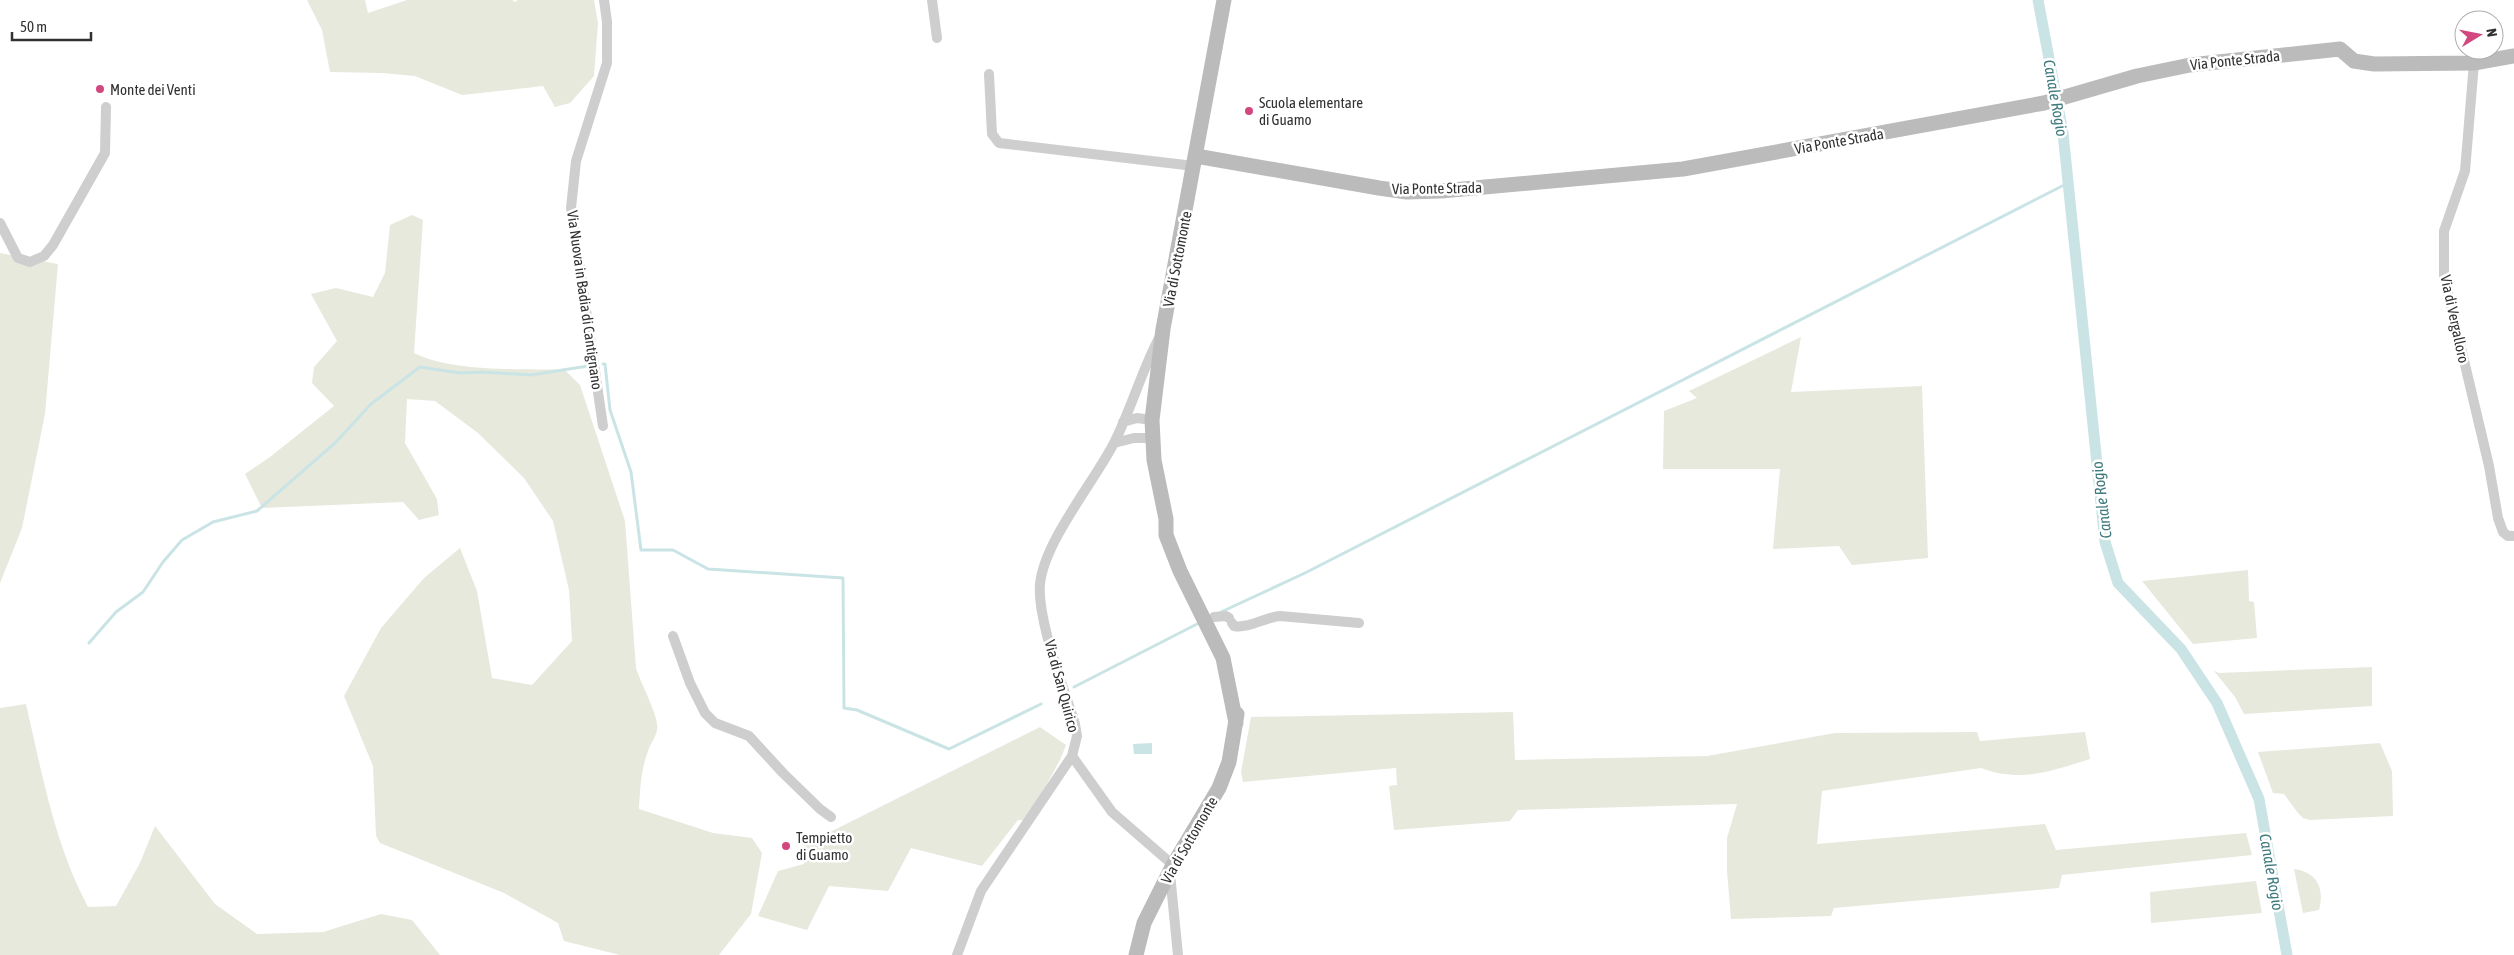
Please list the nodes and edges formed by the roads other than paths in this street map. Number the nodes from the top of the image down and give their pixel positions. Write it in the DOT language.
graph roads {
  1 [pos="604,0"];
  2 [pos="932,0"];
  3 [pos="1224,0"];
  4 [pos="937,38"];
  5 [pos="2514,56"];
  6 [pos="2474,63"];
  7 [pos="988,74"];
  8 [pos="106,107"];
  9 [pos="1195,161"];
  10 [pos="0,223"];
  11 [pos="1163,331"];
  12 [pos="1152,420"];
  13 [pos="1123,422"];
  14 [pos="603,426"];
  15 [pos="1152,438"];
  16 [pos="1114,443"];
  17 [pos="1166,519"];
  18 [pos="2514,536"];
  19 [pos="1225,619"];
  20 [pos="1358,623"];
  21 [pos="673,636"];
  22 [pos="1236,722"];
  23 [pos="1072,756"];
  24 [pos="831,817"];
  25 [pos="1171,869"];
  26 [pos="957,955"];
  27 [pos="1136,955"];
  28 [pos="1178,955"];
  1 -- 14 [label="street, Via Nuova in Badia di Cantignano"];
  2 -- 4 [label="street"];
  3 -- 9 [label="street, Via di Sottomonte"];
  5 -- 6 [label="street, Via Ponte Strada"];
  6 -- 9 [label="street, Via Ponte Strada"];
  6 -- 18 [label="street, Via di Vergalloro"];
  7 -- 9 [label="street"];
  8 -- 10 [label="street"];
  9 -- 11 [label="street, Via di Sottomonte"];
  11 -- 12 [label="street, Via di Sottomonte"];
  11 -- 13 [label="street, Via di San Quirico"];
  12 -- 13 [label="street"];
  12 -- 15 [label="street, Via di Sottomonte"];
  13 -- 16 [label="street, Via di San Quirico"];
  15 -- 16 [label="street"];
  15 -- 17 [label="street, Via di Sottomonte"];
  16 -- 23 [label="street, Via di San Quirico"];
  17 -- 19 [label="street, Via di Sottomonte"];
  17 -- 22 [label="street, Via di Sottomonte"];
  19 -- 20 [label="street"];
  19 -- 22 [label="street, Via di Sottomonte"];
  21 -- 24 [label="street"];
  22 -- 25 [label="street, Via di Sottomonte"];
  23 -- 25 [label="street"];
  23 -- 26 [label="street, Via di San Quirico"];
  25 -- 27 [label="street, Via di Sottomonte"];
  25 -- 28 [label="street"];
}
